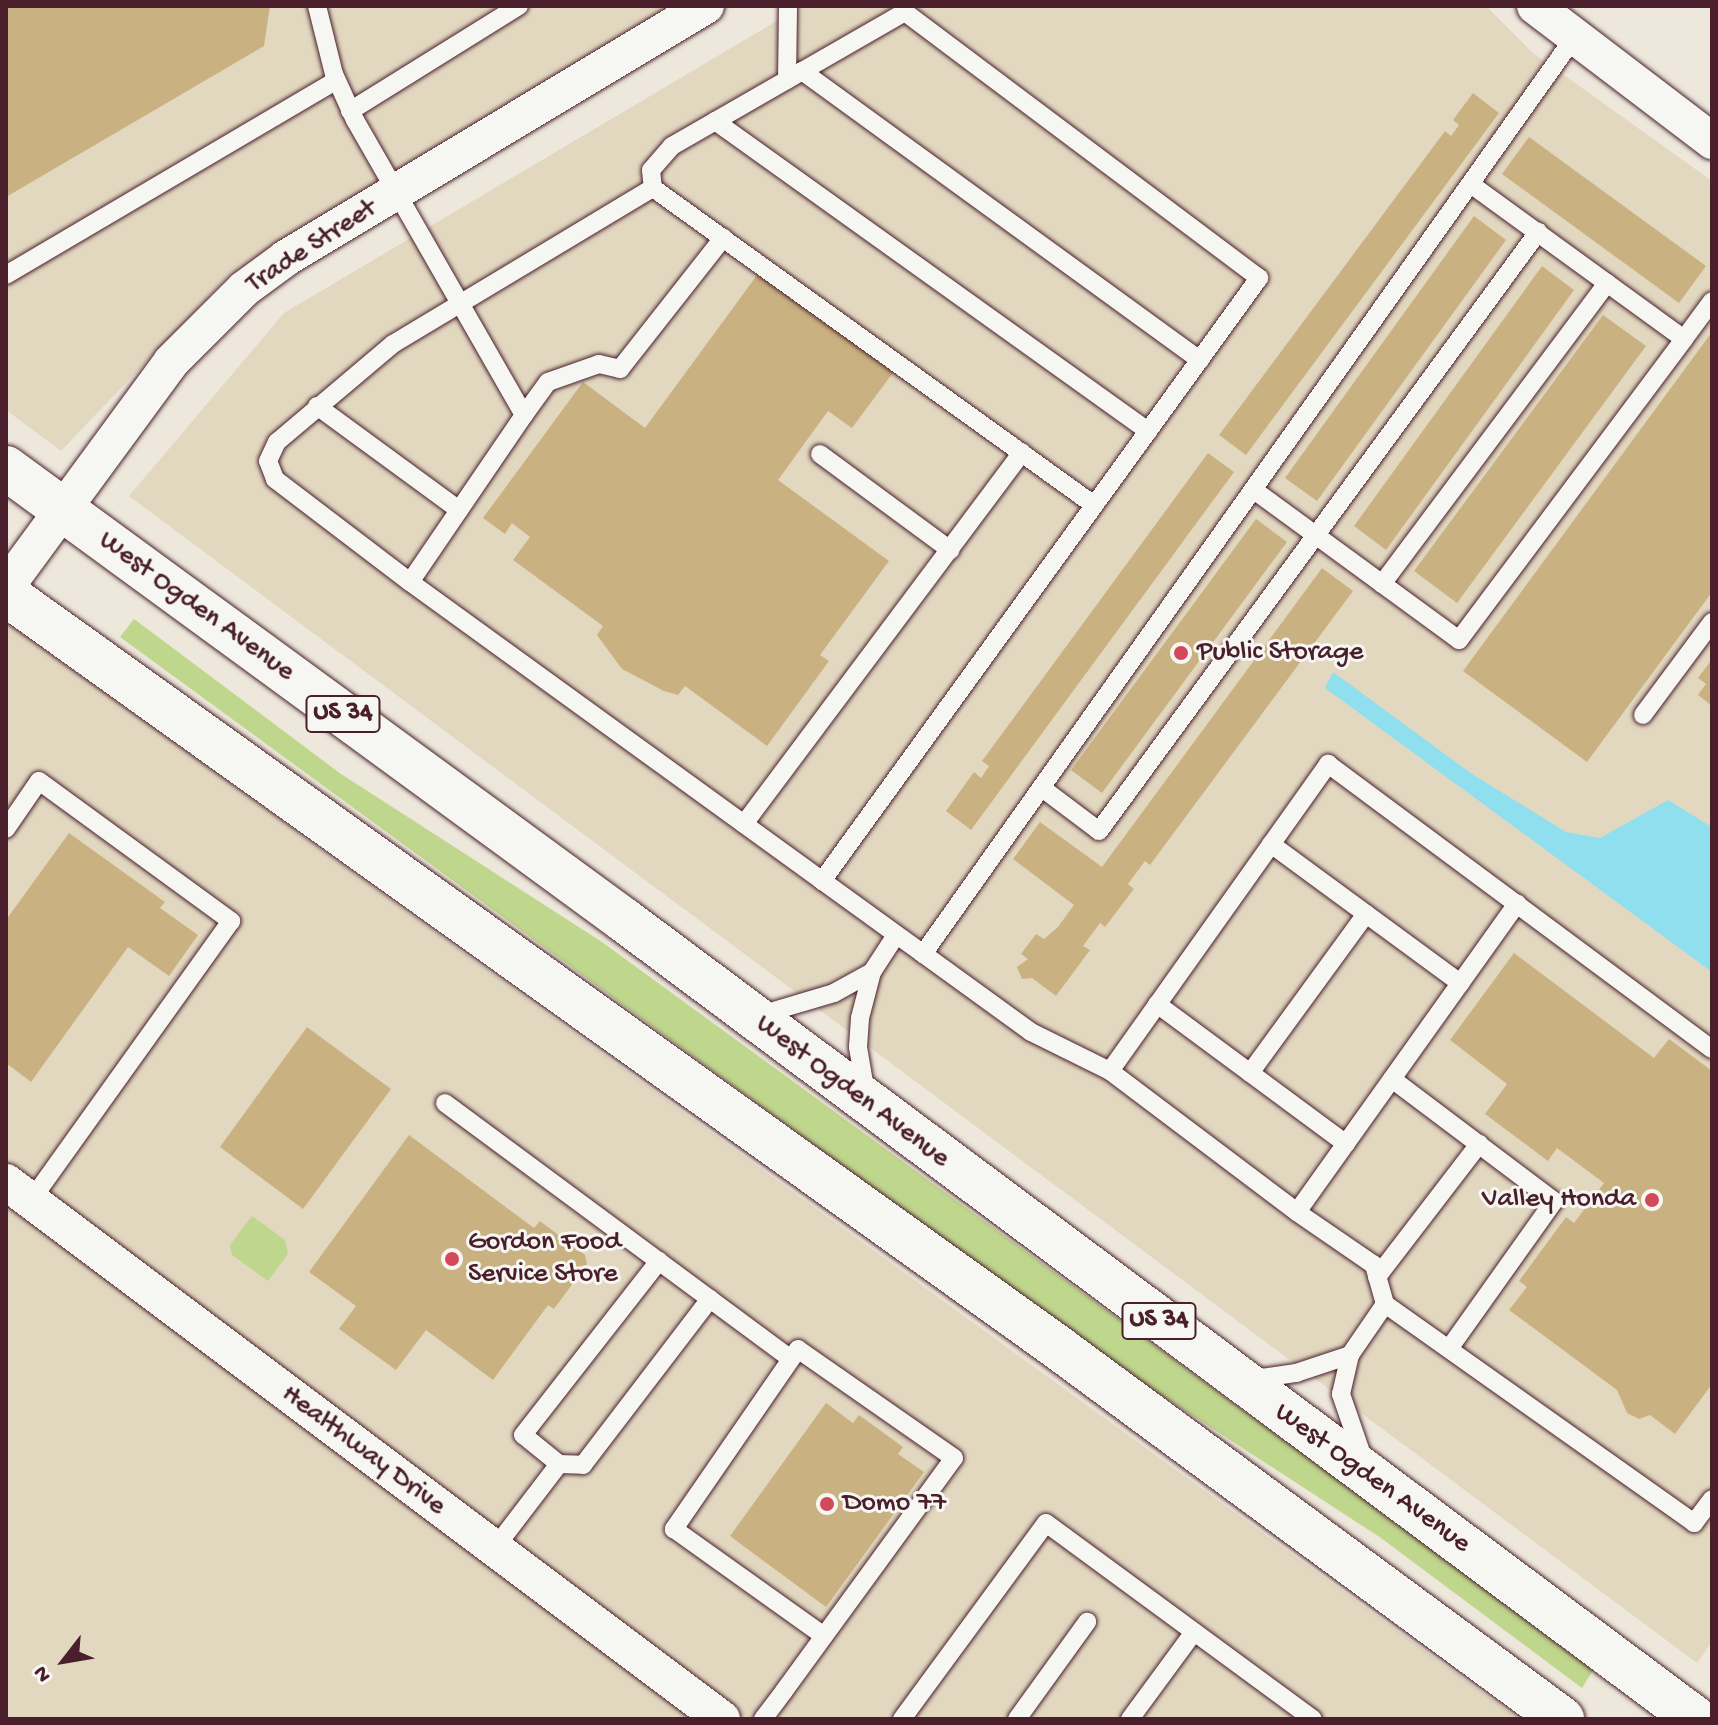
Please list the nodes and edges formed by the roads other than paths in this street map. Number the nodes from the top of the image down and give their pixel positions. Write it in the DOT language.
graph roads {
  1 [pos="317,6"];
  2 [pos="519,6"];
  3 [pos="706,6"];
  4 [pos="788,6"];
  5 [pos="1535,6"];
  6 [pos="1573,39"];
  7 [pos="794,75"];
  8 [pos="336,81"];
  9 [pos="350,111"];
  10 [pos="715,121"];
  11 [pos="1712,141"];
  12 [pos="1471,184"];
  13 [pos="653,188"];
  14 [pos="399,191"];
  15 [pos="1538,232"];
  16 [pos="723,238"];
  17 [pos="6,275"];
  18 [pos="1607,283"];
  19 [pos="1712,301"];
  20 [pos="462,305"];
  21 [pos="1684,339"];
  22 [pos="1200,360"];
  23 [pos="317,406"];
  24 [pos="524,415"];
  25 [pos="1148,431"];
  26 [pos="1022,453"];
  27 [pos="820,454"];
  28 [pos="6,468"];
  29 [pos="1254,490"];
  30 [pos="1094,505"];
  31 [pos="60,508"];
  32 [pos="459,510"];
  33 [pos="1319,537"];
  34 [pos="950,550"];
  35 [pos="410,582"];
  36 [pos="1382,584"];
  37 [pos="6,587"];
  38 [pos="6,594"];
  39 [pos="1712,622"];
  40 [pos="1643,715"];
  41 [pos="1042,788"];
  42 [pos="744,824"];
  43 [pos="6,829"];
  44 [pos="1271,844"];
  45 [pos="822,881"];
  46 [pos="1517,904"];
  47 [pos="1366,914"];
  48 [pos="896,935"];
  49 [pos="923,954"];
  50 [pos="872,972"];
  51 [pos="1460,983"];
  52 [pos="1157,1004"];
  53 [pos="752,1017"];
  54 [pos="1712,1049"];
  55 [pos="1110,1071"];
  56 [pos="1250,1073"];
  57 [pos="1392,1079"];
  58 [pos="445,1103"];
  59 [pos="867,1104"];
  60 [pos="1346,1144"];
  61 [pos="1479,1144"];
  62 [pos="18,1191"];
  63 [pos="1297,1212"];
  64 [pos="659,1261"];
  65 [pos="1377,1277"];
  66 [pos="710,1299"];
  67 [pos="1385,1304"];
  68 [pos="1449,1349"];
  69 [pos="1350,1355"];
  70 [pos="791,1359"];
  71 [pos="1239,1381"];
  72 [pos="559,1464"];
  73 [pos="1371,1477"];
  74 [pos="1711,1502"];
  75 [pos="494,1549"];
  76 [pos="1087,1622"];
  77 [pos="1194,1632"];
  78 [pos="824,1636"];
  79 [pos="1712,1702"];
  80 [pos="906,1718"];
  81 [pos="722,1719"];
  82 [pos="763,1719"];
  83 [pos="1017,1719"];
  84 [pos="1130,1719"];
  85 [pos="1313,1719"];
  86 [pos="1562,1719"];
  87 [pos="1698,1719"];
  1 -- 8 [label="lane"];
  2 -- 9 [label="lane"];
  3 -- 14 [label="street, Trade Street"];
  4 -- 7 [label="lane"];
  5 -- 6 [label="street"];
  6 -- 11 [label="street"];
  6 -- 12 [label="lane"];
  7 -- 10 [label="lane"];
  7 -- 22 [label="lane"];
  7 -- 22 [label="lane"];
  8 -- 9 [label="lane"];
  8 -- 17 [label="lane"];
  9 -- 14 [label="lane"];
  10 -- 13 [label="lane"];
  10 -- 25 [label="lane"];
  12 -- 15 [label="lane"];
  12 -- 29 [label="lane"];
  13 -- 16 [label="lane"];
  13 -- 20 [label="lane"];
  14 -- 20 [label="lane"];
  14 -- 31 [label="street, Trade Street"];
  15 -- 18 [label="lane"];
  15 -- 33 [label="lane"];
  16 -- 24 [label="lane"];
  16 -- 26 [label="lane"];
  18 -- 21 [label="lane"];
  18 -- 36 [label="lane"];
  19 -- 21 [label="lane"];
  20 -- 23 [label="lane"];
  20 -- 24 [label="lane"];
  21 -- 36 [label="lane"];
  22 -- 25 [label="lane"];
  23 -- 32 [label="lane"];
  23 -- 35 [label="lane"];
  24 -- 32 [label="lane"];
  25 -- 30 [label="lane"];
  26 -- 30 [label="lane"];
  26 -- 34 [label="lane"];
  27 -- 34 [label="lane"];
  28 -- 31 [label="main road, West Ogden Avenue / US 34"];
  29 -- 33 [label="lane"];
  29 -- 41 [label="lane"];
  30 -- 45 [label="lane"];
  31 -- 37 [label="street, Trade Street"];
  31 -- 53 [label="main road, West Ogden Avenue / US 34"];
  32 -- 35 [label="lane"];
  33 -- 36 [label="lane"];
  33 -- 41 [label="lane"];
  34 -- 42 [label="lane"];
  35 -- 42 [label="lane"];
  38 -- 86 [label="main road, US 34"];
  39 -- 40 [label="lane"];
  41 -- 49 [label="lane"];
  42 -- 45 [label="lane"];
  43 -- 62 [label="lane"];
  44 -- 46 [label="lane"];
  44 -- 47 [label="lane"];
  44 -- 52 [label="lane"];
  45 -- 48 [label="lane"];
  46 -- 51 [label="lane"];
  46 -- 54 [label="lane"];
  47 -- 51 [label="lane"];
  47 -- 56 [label="lane"];
  48 -- 49 [label="lane"];
  48 -- 50 [label="lane"];
  49 -- 55 [label="lane"];
  50 -- 53 [label="lane"];
  50 -- 59 [label="lane"];
  51 -- 57 [label="lane"];
  52 -- 55 [label="lane"];
  52 -- 56 [label="lane"];
  53 -- 59 [label="main road, West Ogden Avenue / US 34"];
  55 -- 63 [label="lane"];
  56 -- 60 [label="lane"];
  57 -- 60 [label="lane"];
  57 -- 61 [label="lane"];
  58 -- 64 [label="lane"];
  59 -- 71 [label="main road, West Ogden Avenue / US 34"];
  60 -- 63 [label="lane"];
  61 -- 65 [label="lane"];
  61 -- 68 [label="lane"];
  62 -- 75 [label="street, Healthway Drive"];
  63 -- 65 [label="lane"];
  64 -- 66 [label="lane"];
  64 -- 72 [label="lane"];
  65 -- 67 [label="lane"];
  66 -- 70 [label="lane"];
  66 -- 72 [label="lane"];
  67 -- 68 [label="lane"];
  67 -- 69 [label="lane"];
  68 -- 74 [label="lane"];
  69 -- 71 [label="lane"];
  69 -- 73 [label="lane"];
  70 -- 78 [label="lane"];
  70 -- 78 [label="lane"];
  71 -- 73 [label="main road, West Ogden Avenue / US 34"];
  72 -- 75 [label="lane"];
  73 -- 87 [label="main road, West Ogden Avenue / US 34"];
  75 -- 81 [label="street, Healthway Drive"];
  76 -- 83 [label="lane"];
  77 -- 80 [label="lane"];
  77 -- 84 [label="lane"];
  77 -- 85 [label="lane"];
  78 -- 82 [label="lane"];
  79 -- 87 [label="street"];
}
